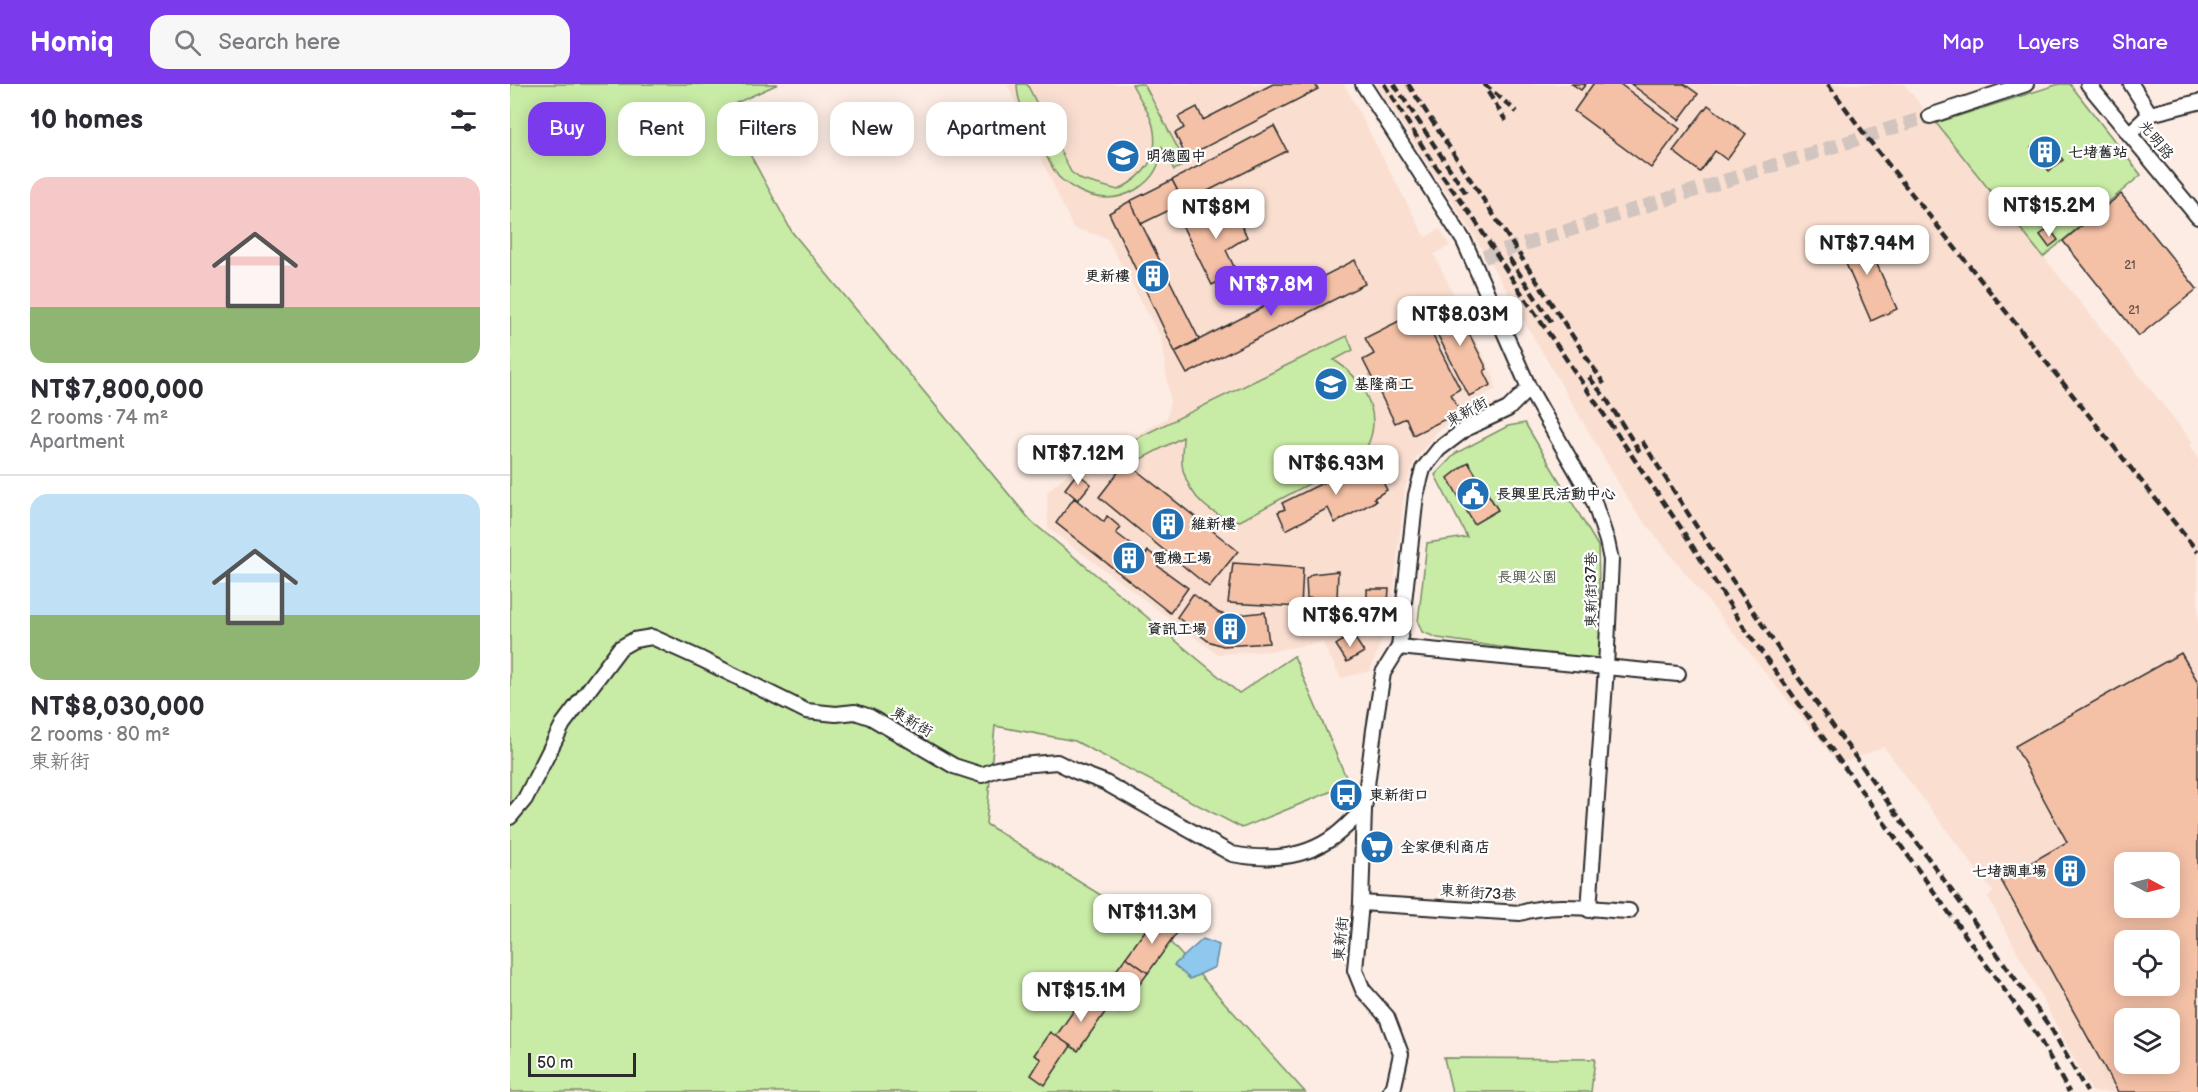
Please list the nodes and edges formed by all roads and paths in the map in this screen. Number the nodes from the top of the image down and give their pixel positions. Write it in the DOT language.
graph roads {
  1 [pos="1363,84"];
  2 [pos="2026,84"];
  3 [pos="2088,84"];
  4 [pos="2131,84"];
  5 [pos="2198,102"];
  6 [pos="2150,114"];
  7 [pos="1930,116"];
  8 [pos="2129,134"];
  9 [pos="2198,217"];
  10 [pos="1529,387"];
  11 [pos="1399,647"];
  12 [pos="1606,668"];
  13 [pos="1678,674"];
  14 [pos="1364,808"];
  15 [pos="510,817"];
  16 [pos="1361,903"];
  17 [pos="1589,910"];
  18 [pos="1629,911"];
  19 [pos="1390,1092"];
  1 -- 10 [label="street"];
  2 -- 7 [label="street"];
  3 -- 8 [label="street, 光明路"];
  4 -- 6 [label="street"];
  5 -- 6 [label="street"];
  6 -- 8 [label="street"];
  8 -- 9 [label="street, 光明路"];
  10 -- 11 [label="street, 東新街"];
  10 -- 12 [label="street, 東新街37巷"];
  11 -- 12 [label="street"];
  11 -- 14 [label="street, 東新街"];
  12 -- 13 [label="street"];
  12 -- 17 [label="street, 東新街37巷"];
  14 -- 15 [label="street, 東新街"];
  14 -- 16 [label="street, 東新街"];
  16 -- 17 [label="street, 東新街73巷"];
  16 -- 19 [label="street, 東新街"];
  17 -- 18 [label="street, 東新街73巷"];
}
